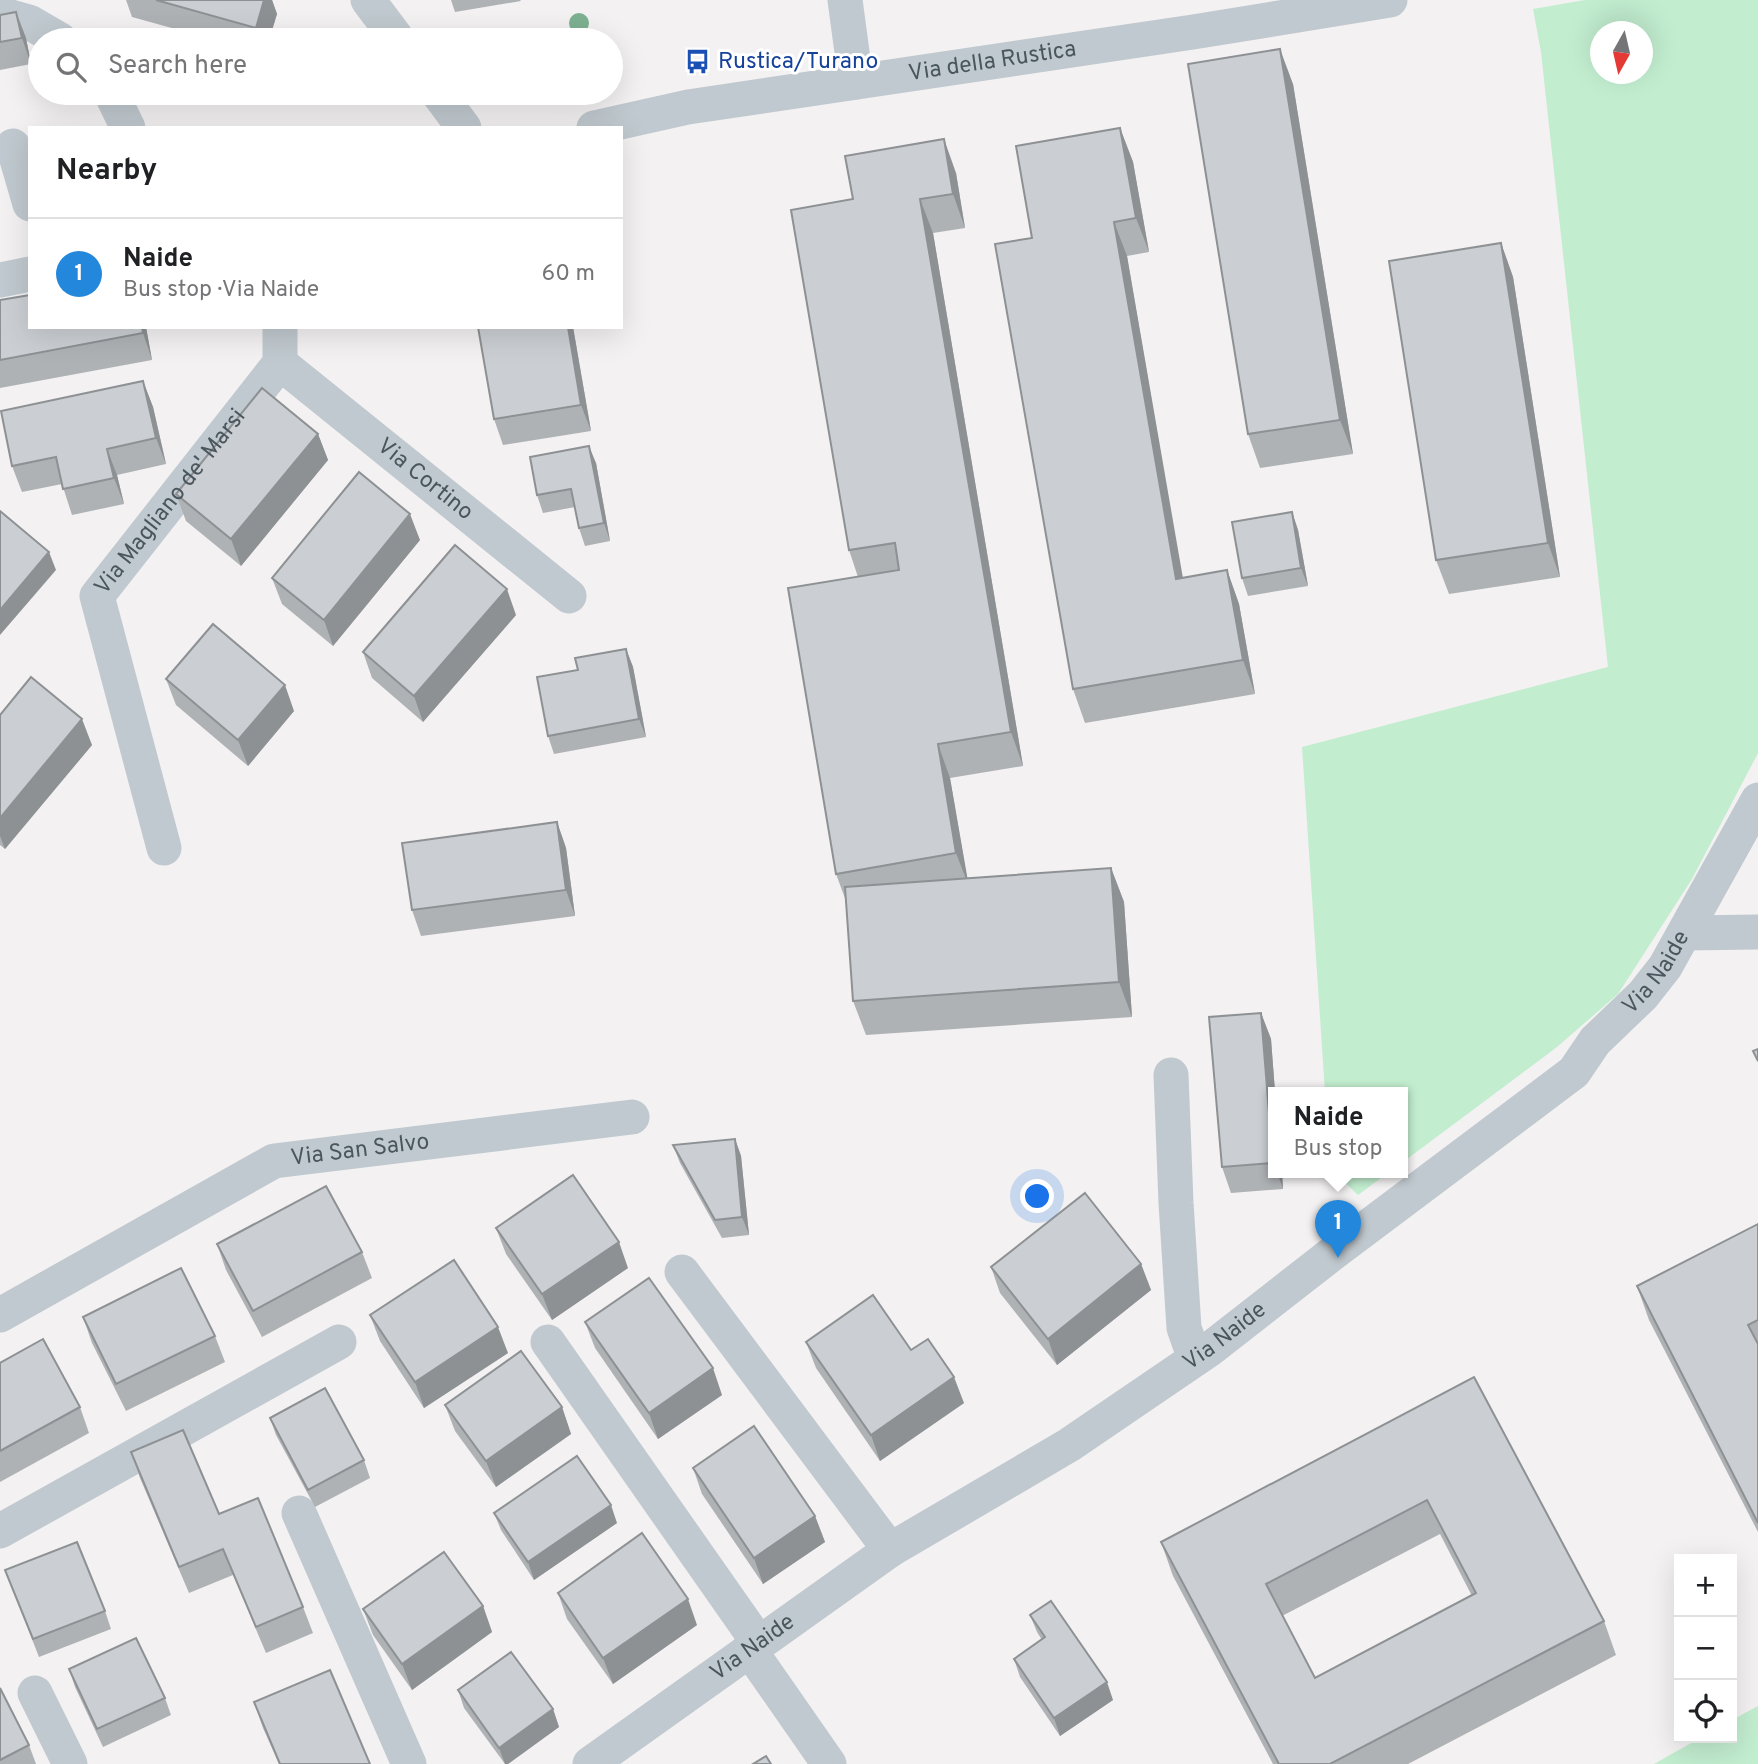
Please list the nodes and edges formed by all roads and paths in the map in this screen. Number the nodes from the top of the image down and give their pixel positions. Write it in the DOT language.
graph roads {
  1 [pos="368,0"];
  2 [pos="845,0"];
  3 [pos="1391,0"];
  4 [pos="0,14"];
  5 [pos="39,28"];
  6 [pos="389,28"];
  7 [pos="856,82"];
  8 [pos="117,105"];
  9 [pos="447,105"];
  10 [pos="127,126"];
  11 [pos="463,126"];
  12 [pos="603,126"];
  13 [pos="14,146"];
  14 [pos="28,197"];
  15 [pos="28,274"];
  16 [pos="0,280"];
  17 [pos="280,329"];
  18 [pos="280,363"];
  19 [pos="569,596"];
  20 [pos="1758,800"];
  21 [pos="164,848"];
  22 [pos="1685,933"];
  23 [pos="1758,933"];
  24 [pos="1171,1075"];
  25 [pos="632,1117"];
  26 [pos="682,1272"];
  27 [pos="0,1315"];
  28 [pos="339,1342"];
  29 [pos="548,1342"];
  30 [pos="1195,1359"];
  31 [pos="299,1513"];
  32 [pos="0,1531"];
  33 [pos="890,1550"];
  34 [pos="754,1646"];
  35 [pos="35,1693"];
  36 [pos="70,1764"];
  37 [pos="409,1764"];
  38 [pos="590,1764"];
  39 [pos="829,1764"];
  1 -- 6 [label="street"];
  2 -- 7 [label="street"];
  3 -- 7 [label="street, Via della Rustica"];
  4 -- 5 [label="street"];
  7 -- 12 [label="street, Via della Rustica"];
  8 -- 10 [label="street"];
  9 -- 11 [label="street"];
  13 -- 14 [label="street"];
  15 -- 16 [label="street"];
  17 -- 18 [label="street"];
  18 -- 19 [label="street, Via Cortino"];
  18 -- 21 [label="street, Via Magliano de' Marsi"];
  20 -- 22 [label="street, Via Naide"];
  22 -- 23 [label="street"];
  22 -- 30 [label="street, Via Naide"];
  24 -- 30 [label="street"];
  25 -- 27 [label="street, Via San Salvo"];
  26 -- 33 [label="street"];
  28 -- 32 [label="street"];
  29 -- 34 [label="street"];
  30 -- 33 [label="street, Via Naide"];
  31 -- 37 [label="street"];
  33 -- 34 [label="street, Via Naide"];
  34 -- 38 [label="street, Via Naide"];
  34 -- 39 [label="street"];
  35 -- 36 [label="street"];
}
